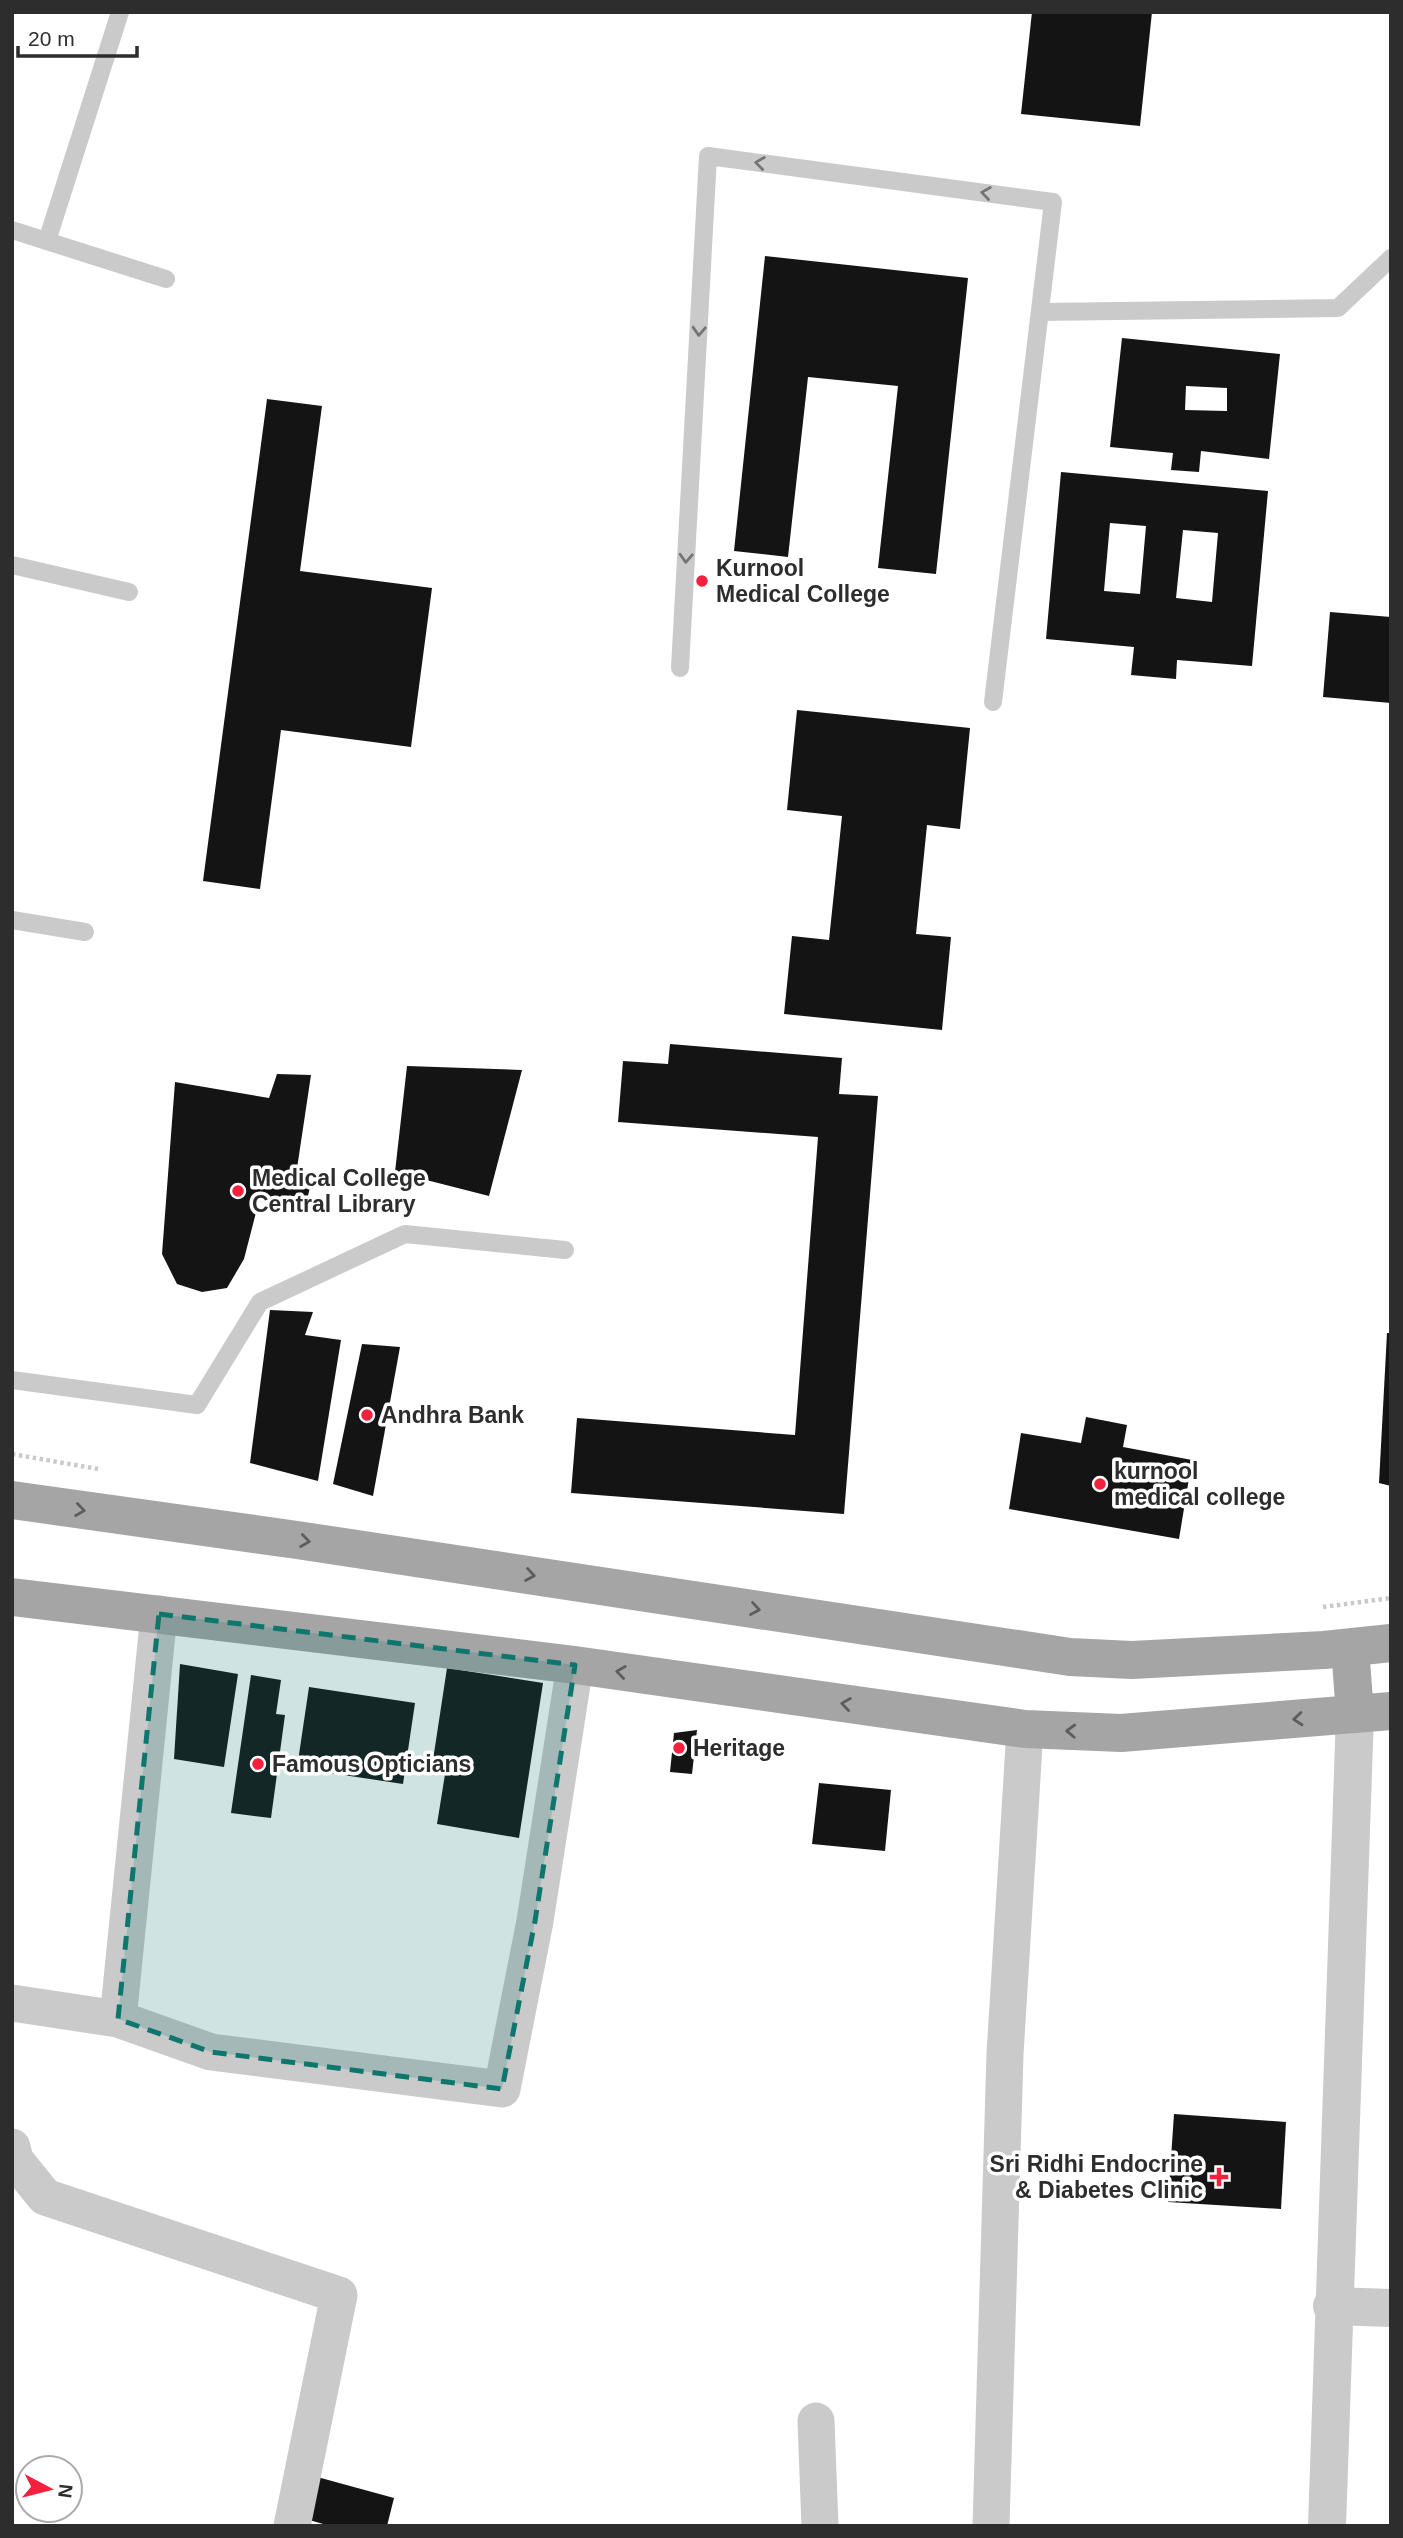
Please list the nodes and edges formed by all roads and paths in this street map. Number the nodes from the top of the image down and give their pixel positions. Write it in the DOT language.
graph roads {
  1 [pos="120,12"];
  2 [pos="12,230"];
  3 [pos="47,241"];
  4 [pos="1391,258"];
  5 [pos="166,279"];
  6 [pos="1040,312"];
  7 [pos="12,565"];
  8 [pos="129,592"];
  9 [pos="680,668"];
  10 [pos="993,702"];
  11 [pos="12,920"];
  12 [pos="85,932"];
  13 [pos="565,1250"];
  14 [pos="12,1380"];
  15 [pos="12,1500"];
  16 [pos="12,1597"];
  17 [pos="159,1614"];
  18 [pos="1391,1643"];
  19 [pos="1350,1648"];
  20 [pos="575,1665"];
  21 [pos="1373,1712"];
  22 [pos="1025,1729"];
  23 [pos="12,2004"];
  24 [pos="118,2019"];
  25 [pos="13,2157"];
  26 [pos="1332,2306"];
  27 [pos="1391,2308"];
  28 [pos="816,2421"];
  29 [pos="292,2526"];
  30 [pos="820,2526"];
  31 [pos="991,2526"];
  32 [pos="1326,2526"];
  1 -- 3 [label="lane"];
  2 -- 3 [label="lane"];
  3 -- 5 [label="lane"];
  4 -- 6 [label="lane"];
  6 -- 9 [label="lane, one-way"];
  6 -- 10 [label="lane"];
  7 -- 8 [label="lane"];
  11 -- 12 [label="lane"];
  13 -- 14 [label="lane"];
  15 -- 19 [label="main road, one-way"];
  16 -- 17 [label="main road"];
  17 -- 20 [label="main road"];
  17 -- 24 [label="street"];
  18 -- 19 [label="main road"];
  19 -- 21 [label="main road"];
  22 -- 20 [label="main road, one-way"];
  20 -- 24 [label="street"];
  21 -- 22 [label="main road, one-way"];
  21 -- 26 [label="street"];
  22 -- 31 [label="street"];
  23 -- 24 [label="street"];
  25 -- 29 [label="street"];
  26 -- 27 [label="street"];
  26 -- 32 [label="street"];
  28 -- 30 [label="street"];
}
